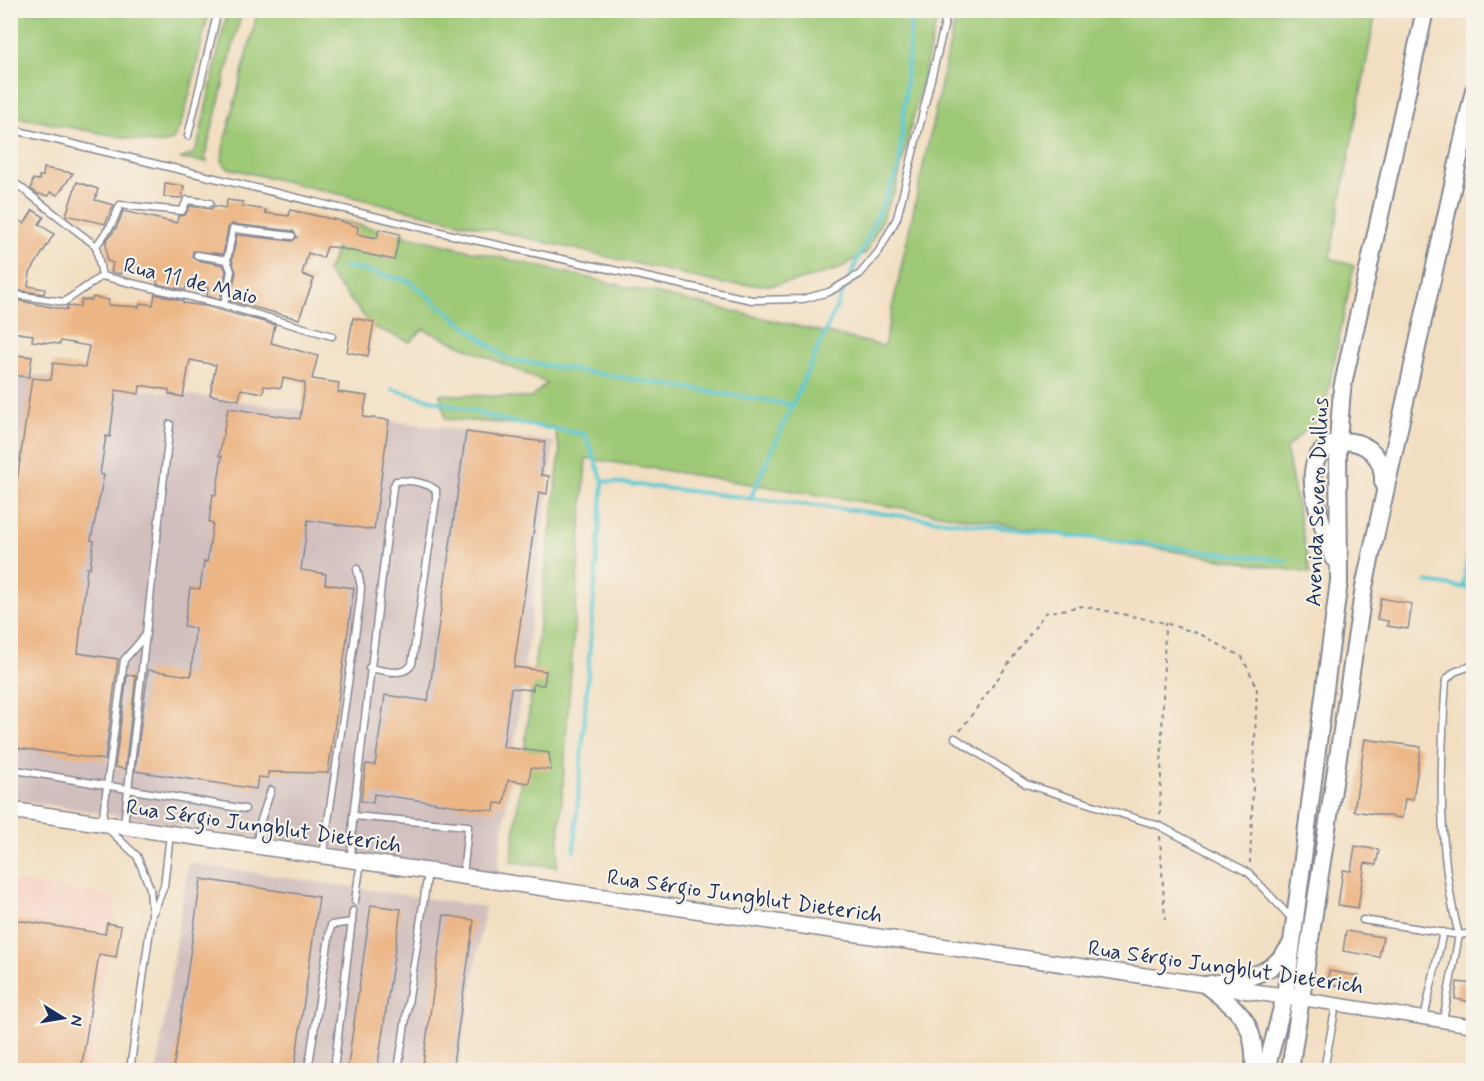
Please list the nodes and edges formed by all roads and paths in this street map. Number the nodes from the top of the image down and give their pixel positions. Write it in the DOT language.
graph roads {
  1 [pos="218,10"];
  2 [pos="948,10"];
  3 [pos="1425,10"];
  4 [pos="1473,90"];
  5 [pos="10,129"];
  6 [pos="188,136"];
  7 [pos="10,179"];
  8 [pos="210,203"];
  9 [pos="292,236"];
  10 [pos="96,246"];
  11 [pos="197,255"];
  12 [pos="227,260"];
  13 [pos="102,276"];
  14 [pos="10,294"];
  15 [pos="224,305"];
  16 [pos="332,336"];
  17 [pos="12,390"];
  18 [pos="10,408"];
  19 [pos="170,424"];
  20 [pos="1338,442"];
  21 [pos="1380,509"];
  22 [pos="357,569"];
  23 [pos="1340,581"];
  24 [pos="1164,623"];
  25 [pos="145,636"];
  26 [pos="1473,664"];
  27 [pos="369,668"];
  28 [pos="955,738"];
  29 [pos="10,769"];
  30 [pos="107,785"];
  31 [pos="128,788"];
  32 [pos="271,790"];
  33 [pos="245,809"];
  34 [pos="10,810"];
  35 [pos="352,816"];
  36 [pos="102,823"];
  37 [pos="123,826"];
  38 [pos="1160,826"];
  39 [pos="170,833"];
  40 [pos="256,846"];
  41 [pos="323,856"];
  42 [pos="356,861"];
  43 [pos="428,872"];
  44 [pos="1249,873"];
  45 [pos="462,877"];
  46 [pos="355,901"];
  47 [pos="353,911"];
  48 [pos="152,915"];
  49 [pos="1165,920"];
  50 [pos="1363,920"];
  51 [pos="1295,921"];
  52 [pos="352,922"];
  53 [pos="1443,932"];
  54 [pos="1473,933"];
  55 [pos="1459,935"];
  56 [pos="1292,942"];
  57 [pos="1206,985"];
  58 [pos="1285,996"];
  59 [pos="1302,999"];
  60 [pos="1336,1005"];
  61 [pos="1424,1018"];
  62 [pos="1443,1021"];
  63 [pos="1473,1026"];
  64 [pos="130,1071"];
  65 [pos="308,1071"];
  66 [pos="334,1071"];
  67 [pos="398,1071"];
  68 [pos="1254,1071"];
  69 [pos="1266,1071"];
  70 [pos="1290,1071"];
  71 [pos="1324,1071"];
  1 -- 6 [label="lane"];
  2 -- 5 [label="lane"];
  3 -- 20 [label="main road, Avenida Severo Dullius"];
  4 -- 21 [label="main road"];
  7 -- 10 [label="lane"];
  8 -- 10 [label="lane"];
  9 -- 12 [label="lane"];
  10 -- 13 [label="lane"];
  11 -- 12 [label="lane"];
  12 -- 15 [label="lane"];
  13 -- 14 [label="lane, Rua 11 de Maio"];
  13 -- 15 [label="lane, Rua 11 de Maio"];
  15 -- 16 [label="lane, Rua 11 de Maio"];
  17 -- 18 [label="lane"];
  19 -- 25 [label="lane"];
  20 -- 21 [label="main road"];
  20 -- 23 [label="main road, Avenida Severo Dullius"];
  20 -- 23 [label="main road"];
  21 -- 59 [label="main road"];
  22 -- 41 [label="lane"];
  23 -- 51 [label="main road, Avenida Severo Dullius"];
  24 -- 28 [label="path"];
  24 -- 38 [label="path"];
  24 -- 44 [label="path"];
  25 -- 30 [label="lane"];
  25 -- 31 [label="lane"];
  26 -- 55 [label="lane"];
  27 -- 27 [label="lane"];
  27 -- 35 [label="lane"];
  28 -- 38 [label="lane"];
  29 -- 30 [label="lane"];
  30 -- 31 [label="lane"];
  30 -- 36 [label="lane"];
  31 -- 33 [label="lane"];
  31 -- 37 [label="lane"];
  32 -- 40 [label="lane"];
  34 -- 36 [label="street, Rua Sérgio Jungblut Dieterich"];
  35 -- 42 [label="lane"];
  35 -- 45 [label="lane"];
  36 -- 37 [label="street, Rua Sérgio Jungblut Dieterich"];
  36 -- 48 [label="lane"];
  37 -- 39 [label="street, Rua Sérgio Jungblut Dieterich"];
  38 -- 44 [label="lane"];
  38 -- 49 [label="path"];
  39 -- 40 [label="street, Rua Sérgio Jungblut Dieterich"];
  39 -- 48 [label="lane"];
  40 -- 41 [label="street, Rua Sérgio Jungblut Dieterich"];
  41 -- 42 [label="street, Rua Sérgio Jungblut Dieterich"];
  42 -- 43 [label="street, Rua Sérgio Jungblut Dieterich"];
  42 -- 46 [label="lane"];
  43 -- 45 [label="street, Rua Sérgio Jungblut Dieterich"];
  43 -- 67 [label="lane"];
  44 -- 51 [label="lane"];
  45 -- 57 [label="street, Rua Sérgio Jungblut Dieterich"];
  47 -- 52 [label="lane"];
  48 -- 64 [label="lane"];
  50 -- 53 [label="lane"];
  51 -- 56 [label="main road, Avenida Severo Dullius"];
  52 -- 65 [label="lane"];
  52 -- 66 [label="lane"];
  53 -- 55 [label="lane"];
  53 -- 61 [label="lane"];
  54 -- 55 [label="lane"];
  55 -- 62 [label="lane"];
  56 -- 57 [label="main road"];
  56 -- 58 [label="main road, Avenida Severo Dullius"];
  57 -- 58 [label="street, Rua Sérgio Jungblut Dieterich"];
  57 -- 68 [label="main road"];
  58 -- 59 [label="street, Rua Sérgio Jungblut Dieterich"];
  58 -- 69 [label="main road, Avenida Severo Dullius"];
  59 -- 60 [label="street, Rua Sérgio Jungblut Dieterich"];
  59 -- 70 [label="main road"];
  60 -- 61 [label="street, Rua Sérgio Jungblut Dieterich"];
  60 -- 71 [label="lane"];
  61 -- 62 [label="street, Rua Sérgio Jungblut Dieterich"];
  62 -- 63 [label="street, Rua Sérgio Jungblut Dieterich"];
}
